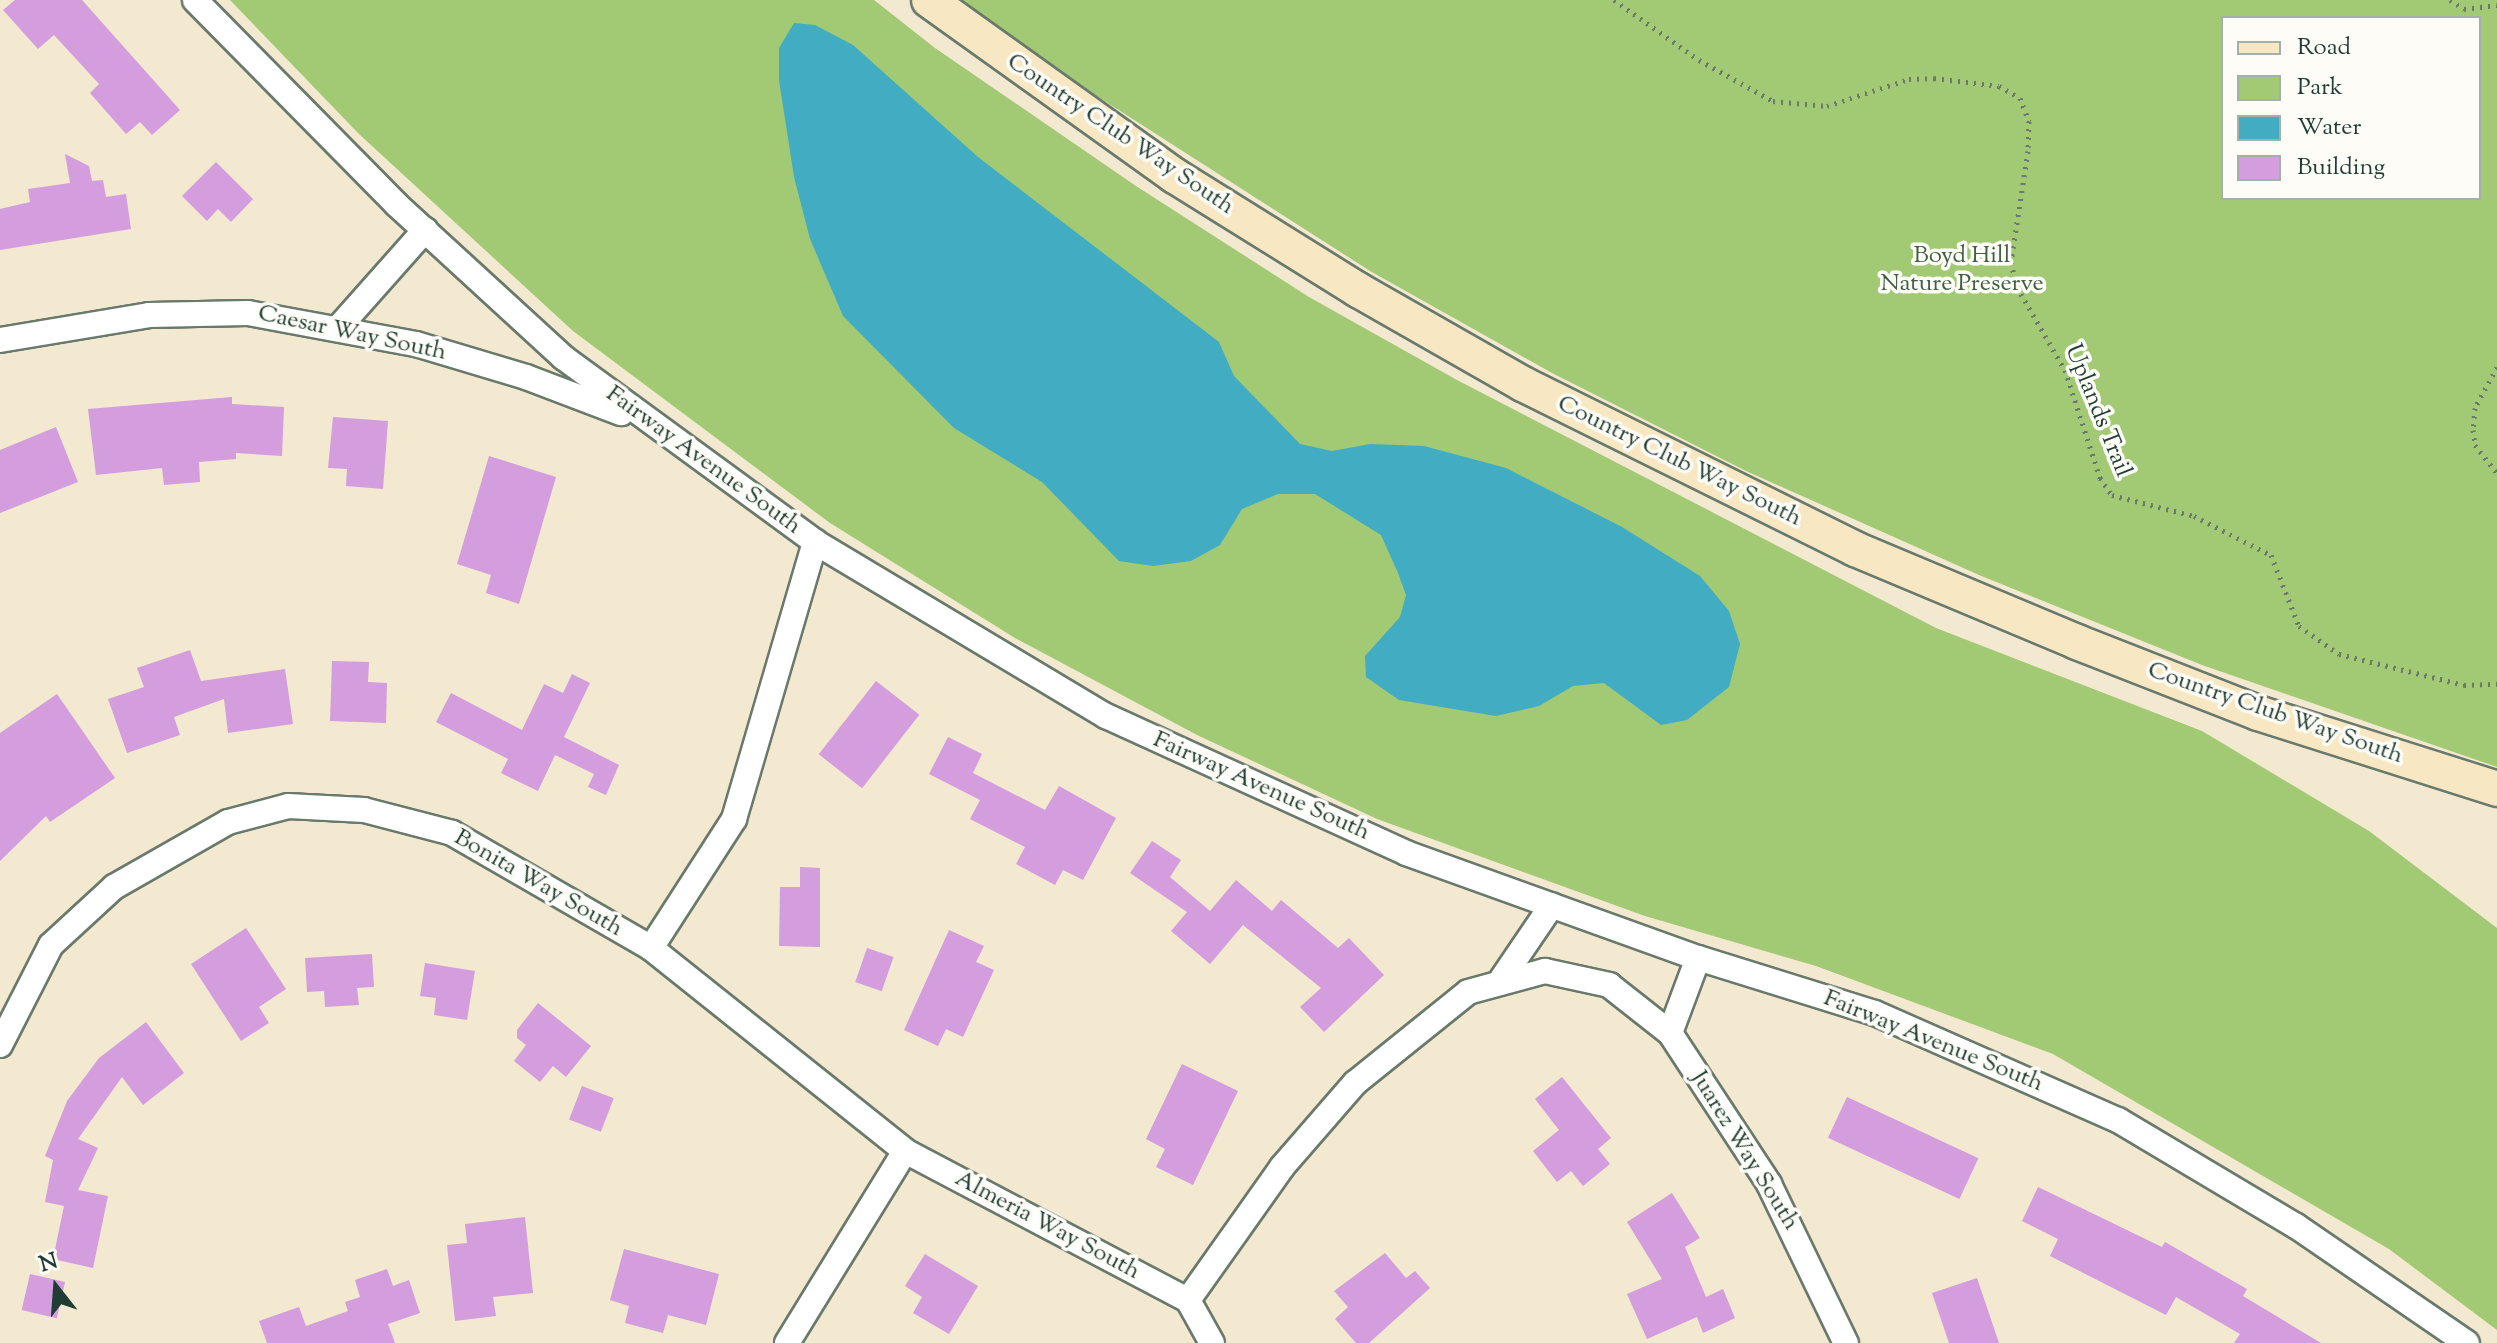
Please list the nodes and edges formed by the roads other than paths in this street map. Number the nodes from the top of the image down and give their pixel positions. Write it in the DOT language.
graph roads {
  1 [pos="195,0"];
  2 [pos="929,0"];
  3 [pos="425,230"];
  4 [pos="339,327"];
  5 [pos="0,340"];
  6 [pos="646,422"];
  7 [pos="815,542"];
  8 [pos="2497,789"];
  9 [pos="1552,905"];
  10 [pos="651,948"];
  11 [pos="1698,958"];
  12 [pos="1499,983"];
  13 [pos="1670,1033"];
  14 [pos="0,1045"];
  15 [pos="905,1151"];
  16 [pos="1188,1300"];
  17 [pos="787,1343"];
  18 [pos="1212,1343"];
  19 [pos="1846,1343"];
  20 [pos="2467,1343"];
  1 -- 3 [label="street, Fairway Avenue South"];
  2 -- 8 [label="street, Country Club Way South"];
  3 -- 4 [label="street"];
  3 -- 6 [label="street, Fairway Avenue South"];
  4 -- 5 [label="street, Caesar Way South"];
  4 -- 6 [label="street, Caesar Way South"];
  6 -- 7 [label="street, Fairway Avenue South"];
  7 -- 9 [label="street, Fairway Avenue South"];
  7 -- 10 [label="street, Bonita Way South"];
  9 -- 11 [label="street, Fairway Avenue South"];
  9 -- 12 [label="street"];
  10 -- 14 [label="street, Bonita Way South"];
  10 -- 15 [label="street, Bonita Way South"];
  11 -- 13 [label="street"];
  11 -- 20 [label="street, Fairway Avenue South"];
  12 -- 13 [label="street"];
  12 -- 16 [label="street"];
  13 -- 19 [label="street, Juarez Way South"];
  15 -- 16 [label="street, Almeria Way South"];
  15 -- 17 [label="street"];
  16 -- 18 [label="street"];
}
